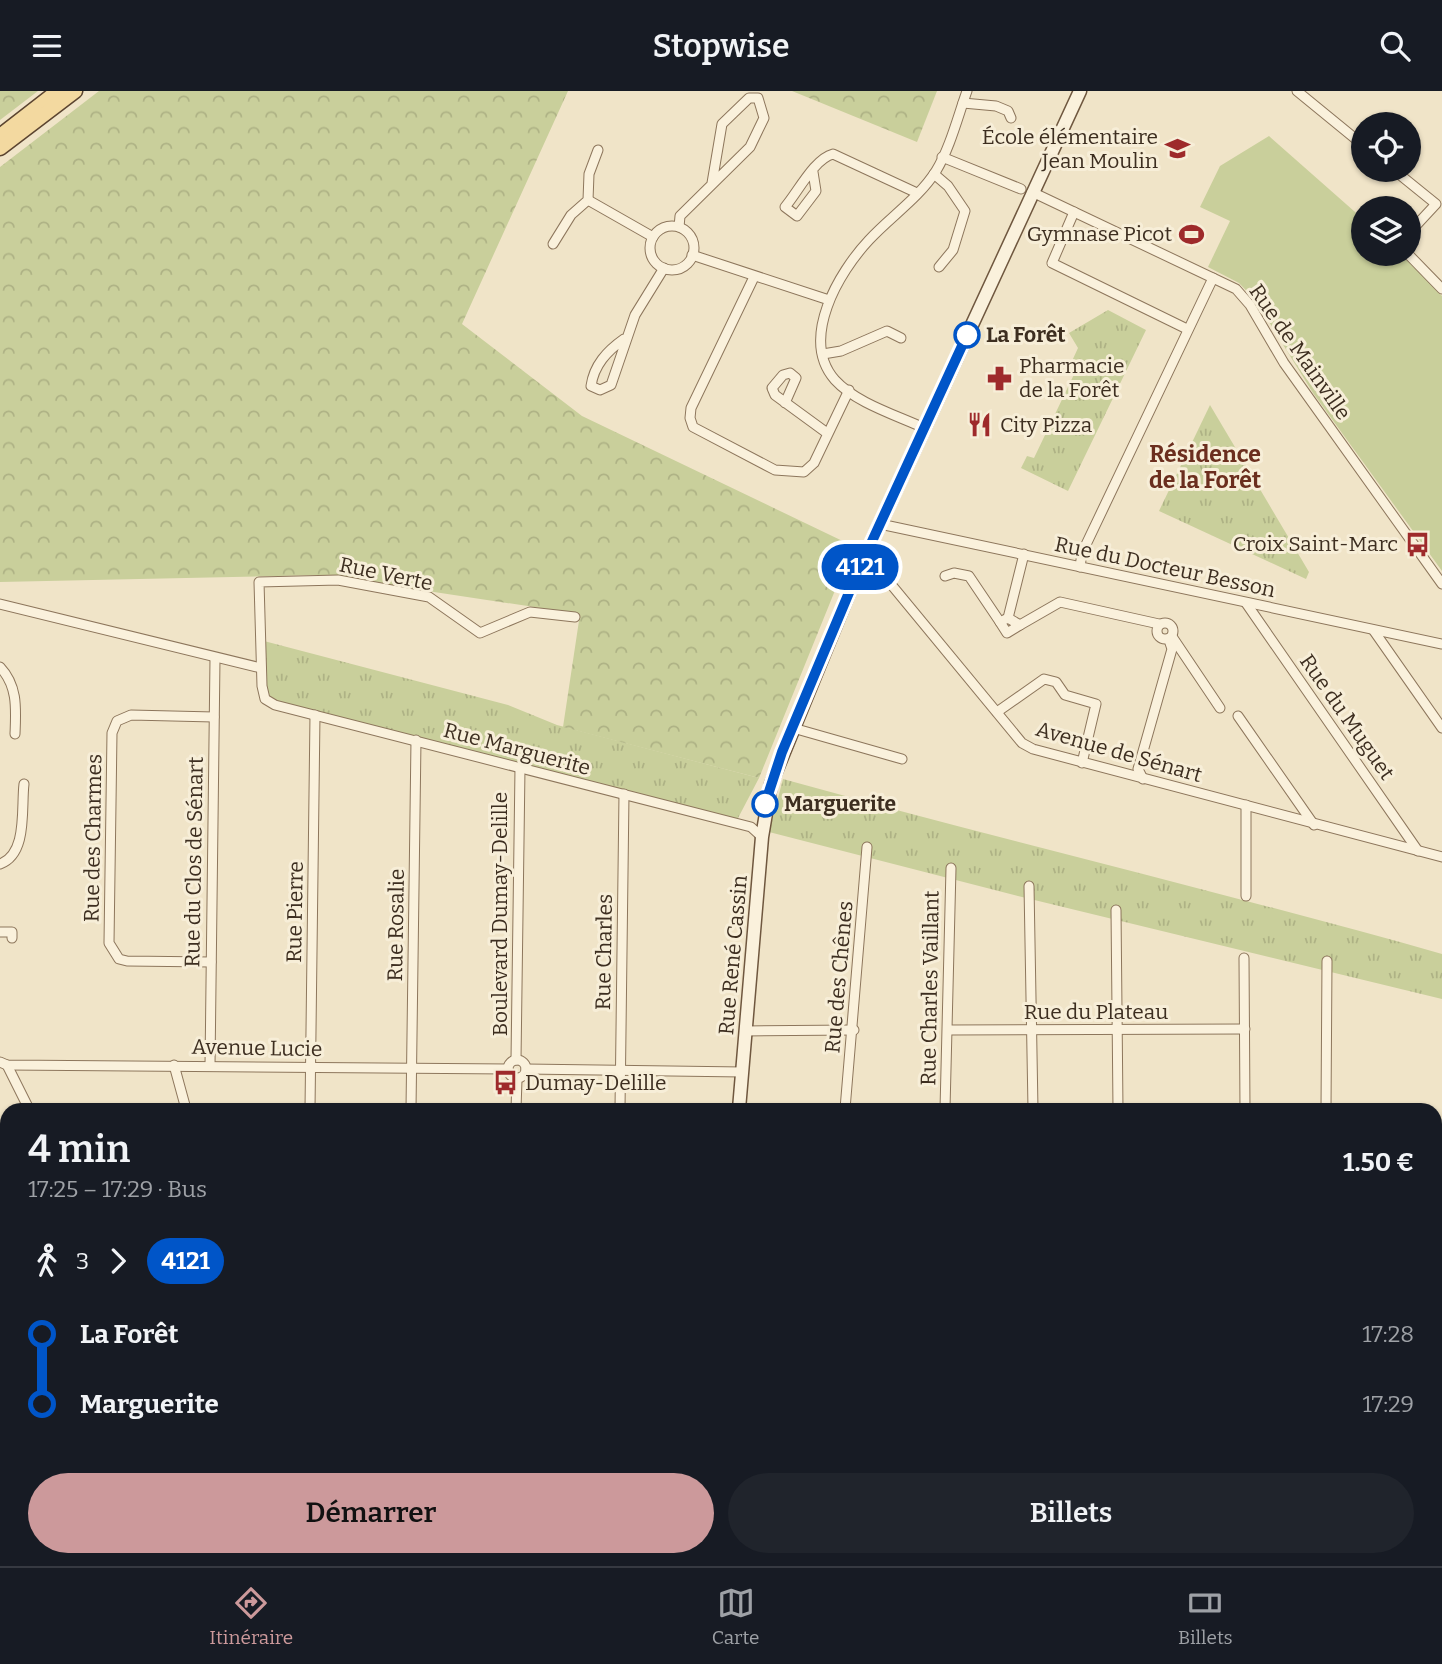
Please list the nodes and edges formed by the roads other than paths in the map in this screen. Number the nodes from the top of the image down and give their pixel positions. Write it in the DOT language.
graph roads {
  1 [pos="58,91"];
  2 [pos="75,91"];
  3 [pos="967,91"];
  4 [pos="1080,91"];
  5 [pos="1297,91"];
  6 [pos="962,103"];
  7 [pos="1011,118"];
  8 [pos="1351,135"];
  9 [pos="0,136"];
  10 [pos="0,148"];
  11 [pos="598,150"];
  12 [pos="942,157"];
  13 [pos="813,172"];
  14 [pos="934,173"];
  15 [pos="1412,182"];
  16 [pos="712,183"];
  17 [pos="1027,191"];
  18 [pos="917,193"];
  19 [pos="588,200"];
  20 [pos="1439,200"];
  21 [pos="1074,212"];
  22 [pos="1421,220"];
  23 [pos="679,227"];
  24 [pos="653,237"];
  25 [pos="553,244"];
  26 [pos="692,255"];
  27 [pos="1420,266"];
  28 [pos="939,267"];
  29 [pos="664,268"];
  30 [pos="754,277"];
  31 [pos="1213,278"];
  32 [pos="1442,289"];
  33 [pos="829,300"];
  34 [pos="1187,329"];
  35 [pos="901,338"];
  36 [pos="624,339"];
  37 [pos="823,354"];
  38 [pos="849,390"];
  39 [pos="785,403"];
  40 [pos="924,428"];
  41 [pos="827,433"];
  42 [pos="880,524"];
  43 [pos="1024,554"];
  44 [pos="866,555"];
  45 [pos="1080,566"];
  46 [pos="945,576"];
  47 [pos="1442,584"];
  48 [pos="1246,603"];
  49 [pos="0,604"];
  50 [pos="575,617"];
  51 [pos="1004,620"];
  52 [pos="1374,631"];
  53 [pos="1171,639"];
  54 [pos="1442,644"];
  55 [pos="215,659"];
  56 [pos="0,667"];
  57 [pos="261,668"];
  58 [pos="1220,708"];
  59 [pos="997,712"];
  60 [pos="315,715"];
  61 [pos="1238,716"];
  62 [pos="214,717"];
  63 [pos="793,727"];
  64 [pos="1442,728"];
  65 [pos="15,734"];
  66 [pos="416,740"];
  67 [pos="902,759"];
  68 [pos="1082,763"];
  69 [pos="520,768"];
  70 [pos="1143,779"];
  71 [pos="24,783"];
  72 [pos="624,794"];
  73 [pos="765,804"];
  74 [pos="1246,805"];
  75 [pos="1314,824"];
  76 [pos="751,827"];
  77 [pos="762,837"];
  78 [pos="867,847"];
  79 [pos="1418,851"];
  80 [pos="1442,857"];
  81 [pos="0,864"];
  82 [pos="951,868"];
  83 [pos="1030,886"];
  84 [pos="1246,896"];
  85 [pos="1116,910"];
  86 [pos="0,932"];
  87 [pos="12,938"];
  88 [pos="1244,958"];
  89 [pos="1327,961"];
  90 [pos="211,962"];
  91 [pos="1031,1029"];
  92 [pos="1245,1029"];
  93 [pos="854,1030"];
  94 [pos="948,1030"];
  95 [pos="1118,1030"];
  96 [pos="745,1031"];
  97 [pos="516,1060"];
  98 [pos="3,1064"];
  99 [pos="174,1065"];
  100 [pos="211,1066"];
  101 [pos="310,1067"];
  102 [pos="411,1068"];
  103 [pos="508,1069"];
  104 [pos="526,1069"];
  105 [pos="620,1070"];
  106 [pos="743,1072"];
  107 [pos="517,1079"];
  108 [pos="26,1103"];
  109 [pos="184,1103"];
  110 [pos="310,1103"];
  111 [pos="411,1103"];
  112 [pos="516,1103"];
  113 [pos="620,1103"];
  114 [pos="740,1103"];
  115 [pos="846,1103"];
  116 [pos="945,1103"];
  117 [pos="1033,1103"];
  118 [pos="1118,1103"];
  119 [pos="1245,1103"];
  120 [pos="1326,1103"];
  1 -- 9 [label="main road"];
  2 -- 10 [label="main road"];
  3 -- 6 [label="street"];
  4 -- 17 [label="main road, Rue René Cassin"];
  5 -- 8 [label="street"];
  6 -- 7 [label="street"];
  6 -- 12 [label="street"];
  11 -- 19 [label="street"];
  12 -- 14 [label="street"];
  12 -- 17 [label="street, Rue de Mainville"];
  13 -- 13 [label="street"];
  13 -- 18 [label="street"];
  14 -- 18 [label="street"];
  14 -- 28 [label="street"];
  15 -- 20 [label="street"];
  16 -- 16 [label="street"];
  16 -- 23 [label="street"];
  17 -- 21 [label="street, Rue de Mainville"];
  17 -- 40 [label="main road, Rue René Cassin"];
  18 -- 33 [label="street"];
  19 -- 24 [label="street"];
  19 -- 25 [label="street"];
  20 -- 22 [label="street"];
  21 -- 31 [label="street, Rue de Mainville"];
  21 -- 34 [label="street"];
  23 -- 24 [label="street"];
  23 -- 26 [label="street"];
  24 -- 29 [label="street"];
  26 -- 29 [label="street"];
  26 -- 30 [label="street"];
  27 -- 32 [label="street"];
  29 -- 36 [label="street"];
  30 -- 33 [label="street"];
  30 -- 41 [label="street"];
  31 -- 34 [label="street"];
  31 -- 47 [label="street, Rue de Mainville"];
  33 -- 37 [label="street"];
  34 -- 45 [label="street"];
  35 -- 37 [label="street"];
  36 -- 36 [label="street"];
  37 -- 38 [label="street"];
  38 -- 40 [label="street"];
  38 -- 41 [label="street"];
  39 -- 41 [label="street"];
  40 -- 42 [label="main road, Rue René Cassin"];
  42 -- 43 [label="street, Rue du Docteur Besson"];
  42 -- 44 [label="main road, Rue René Cassin"];
  43 -- 45 [label="street, Rue du Docteur Besson"];
  43 -- 51 [label="street"];
  44 -- 59 [label="street, Avenue de Sénart"];
  44 -- 63 [label="main road, Rue René Cassin"];
  45 -- 48 [label="street, Rue du Docteur Besson"];
  46 -- 51 [label="street"];
  48 -- 52 [label="street, Rue du Docteur Besson"];
  48 -- 79 [label="street, Rue du Muguet"];
  49 -- 55 [label="street"];
  50 -- 57 [label="street, Rue Verte"];
  51 -- 53 [label="street"];
  52 -- 54 [label="street, Rue du Docteur Besson"];
  52 -- 64 [label="street"];
  53 -- 58 [label="street"];
  53 -- 70 [label="street"];
  55 -- 57 [label="street"];
  55 -- 62 [label="street, Rue du Clos de Sénart"];
  56 -- 65 [label="street"];
  57 -- 60 [label="street, Rue Marguerite"];
  59 -- 68 [label="street, Avenue de Sénart"];
  59 -- 68 [label="street"];
  60 -- 66 [label="street, Rue Marguerite"];
  60 -- 101 [label="street, Rue Pierre"];
  61 -- 75 [label="street"];
  62 -- 90 [label="street, Rue du Clos de Sénart"];
  62 -- 90 [label="street, Rue des Charmes"];
  63 -- 67 [label="street"];
  63 -- 73 [label="main road, Rue René Cassin"];
  66 -- 69 [label="street, Rue Marguerite"];
  66 -- 102 [label="street, Rue Rosalie"];
  68 -- 70 [label="street, Avenue de Sénart"];
  69 -- 72 [label="street, Rue Marguerite"];
  69 -- 97 [label="street, Boulevard Dumay-Delille"];
  70 -- 74 [label="street, Avenue de Sénart"];
  71 -- 81 [label="street"];
  72 -- 76 [label="street, Rue Marguerite"];
  72 -- 105 [label="street, Rue Charles"];
  73 -- 76 [label="street"];
  73 -- 77 [label="main road, Rue René Cassin"];
  74 -- 75 [label="street, Avenue de Sénart"];
  74 -- 84 [label="street"];
  75 -- 79 [label="street, Avenue de Sénart"];
  76 -- 77 [label="street, Rue Marguerite"];
  77 -- 96 [label="main road, Rue René Cassin"];
  78 -- 93 [label="street, Rue des Chênes"];
  79 -- 80 [label="street, Avenue de Sénart"];
  82 -- 94 [label="street, Rue Charles Vaillant"];
  83 -- 91 [label="street"];
  85 -- 95 [label="street"];
  86 -- 87 [label="street"];
  88 -- 92 [label="street"];
  89 -- 120 [label="street"];
  90 -- 100 [label="street, Rue du Clos de Sénart"];
  91 -- 94 [label="street, Rue du Plateau"];
  91 -- 95 [label="street, Rue du Plateau"];
  91 -- 117 [label="street"];
  92 -- 95 [label="street, Rue du Plateau"];
  92 -- 119 [label="street"];
  93 -- 96 [label="street"];
  93 -- 115 [label="street, Rue des Chênes"];
  94 -- 116 [label="street, Rue Charles Vaillant"];
  95 -- 118 [label="street"];
  96 -- 106 [label="main road, Rue René Cassin"];
  97 -- 103 [label="street"];
  97 -- 104 [label="street"];
  98 -- 99 [label="street, Avenue Lucie"];
  98 -- 108 [label="street"];
  99 -- 100 [label="street, Avenue Lucie"];
  99 -- 109 [label="street"];
  100 -- 101 [label="street, Avenue Lucie"];
  101 -- 102 [label="street, Avenue Lucie"];
  101 -- 110 [label="street, Rue Pierre"];
  102 -- 103 [label="street, Avenue Lucie"];
  102 -- 111 [label="street, Rue Rosalie"];
  103 -- 107 [label="street"];
  104 -- 105 [label="street"];
  104 -- 107 [label="street"];
  105 -- 106 [label="street"];
  105 -- 113 [label="street, Rue Charles"];
  106 -- 114 [label="main road, Rue René Cassin"];
  107 -- 112 [label="street"];
}
